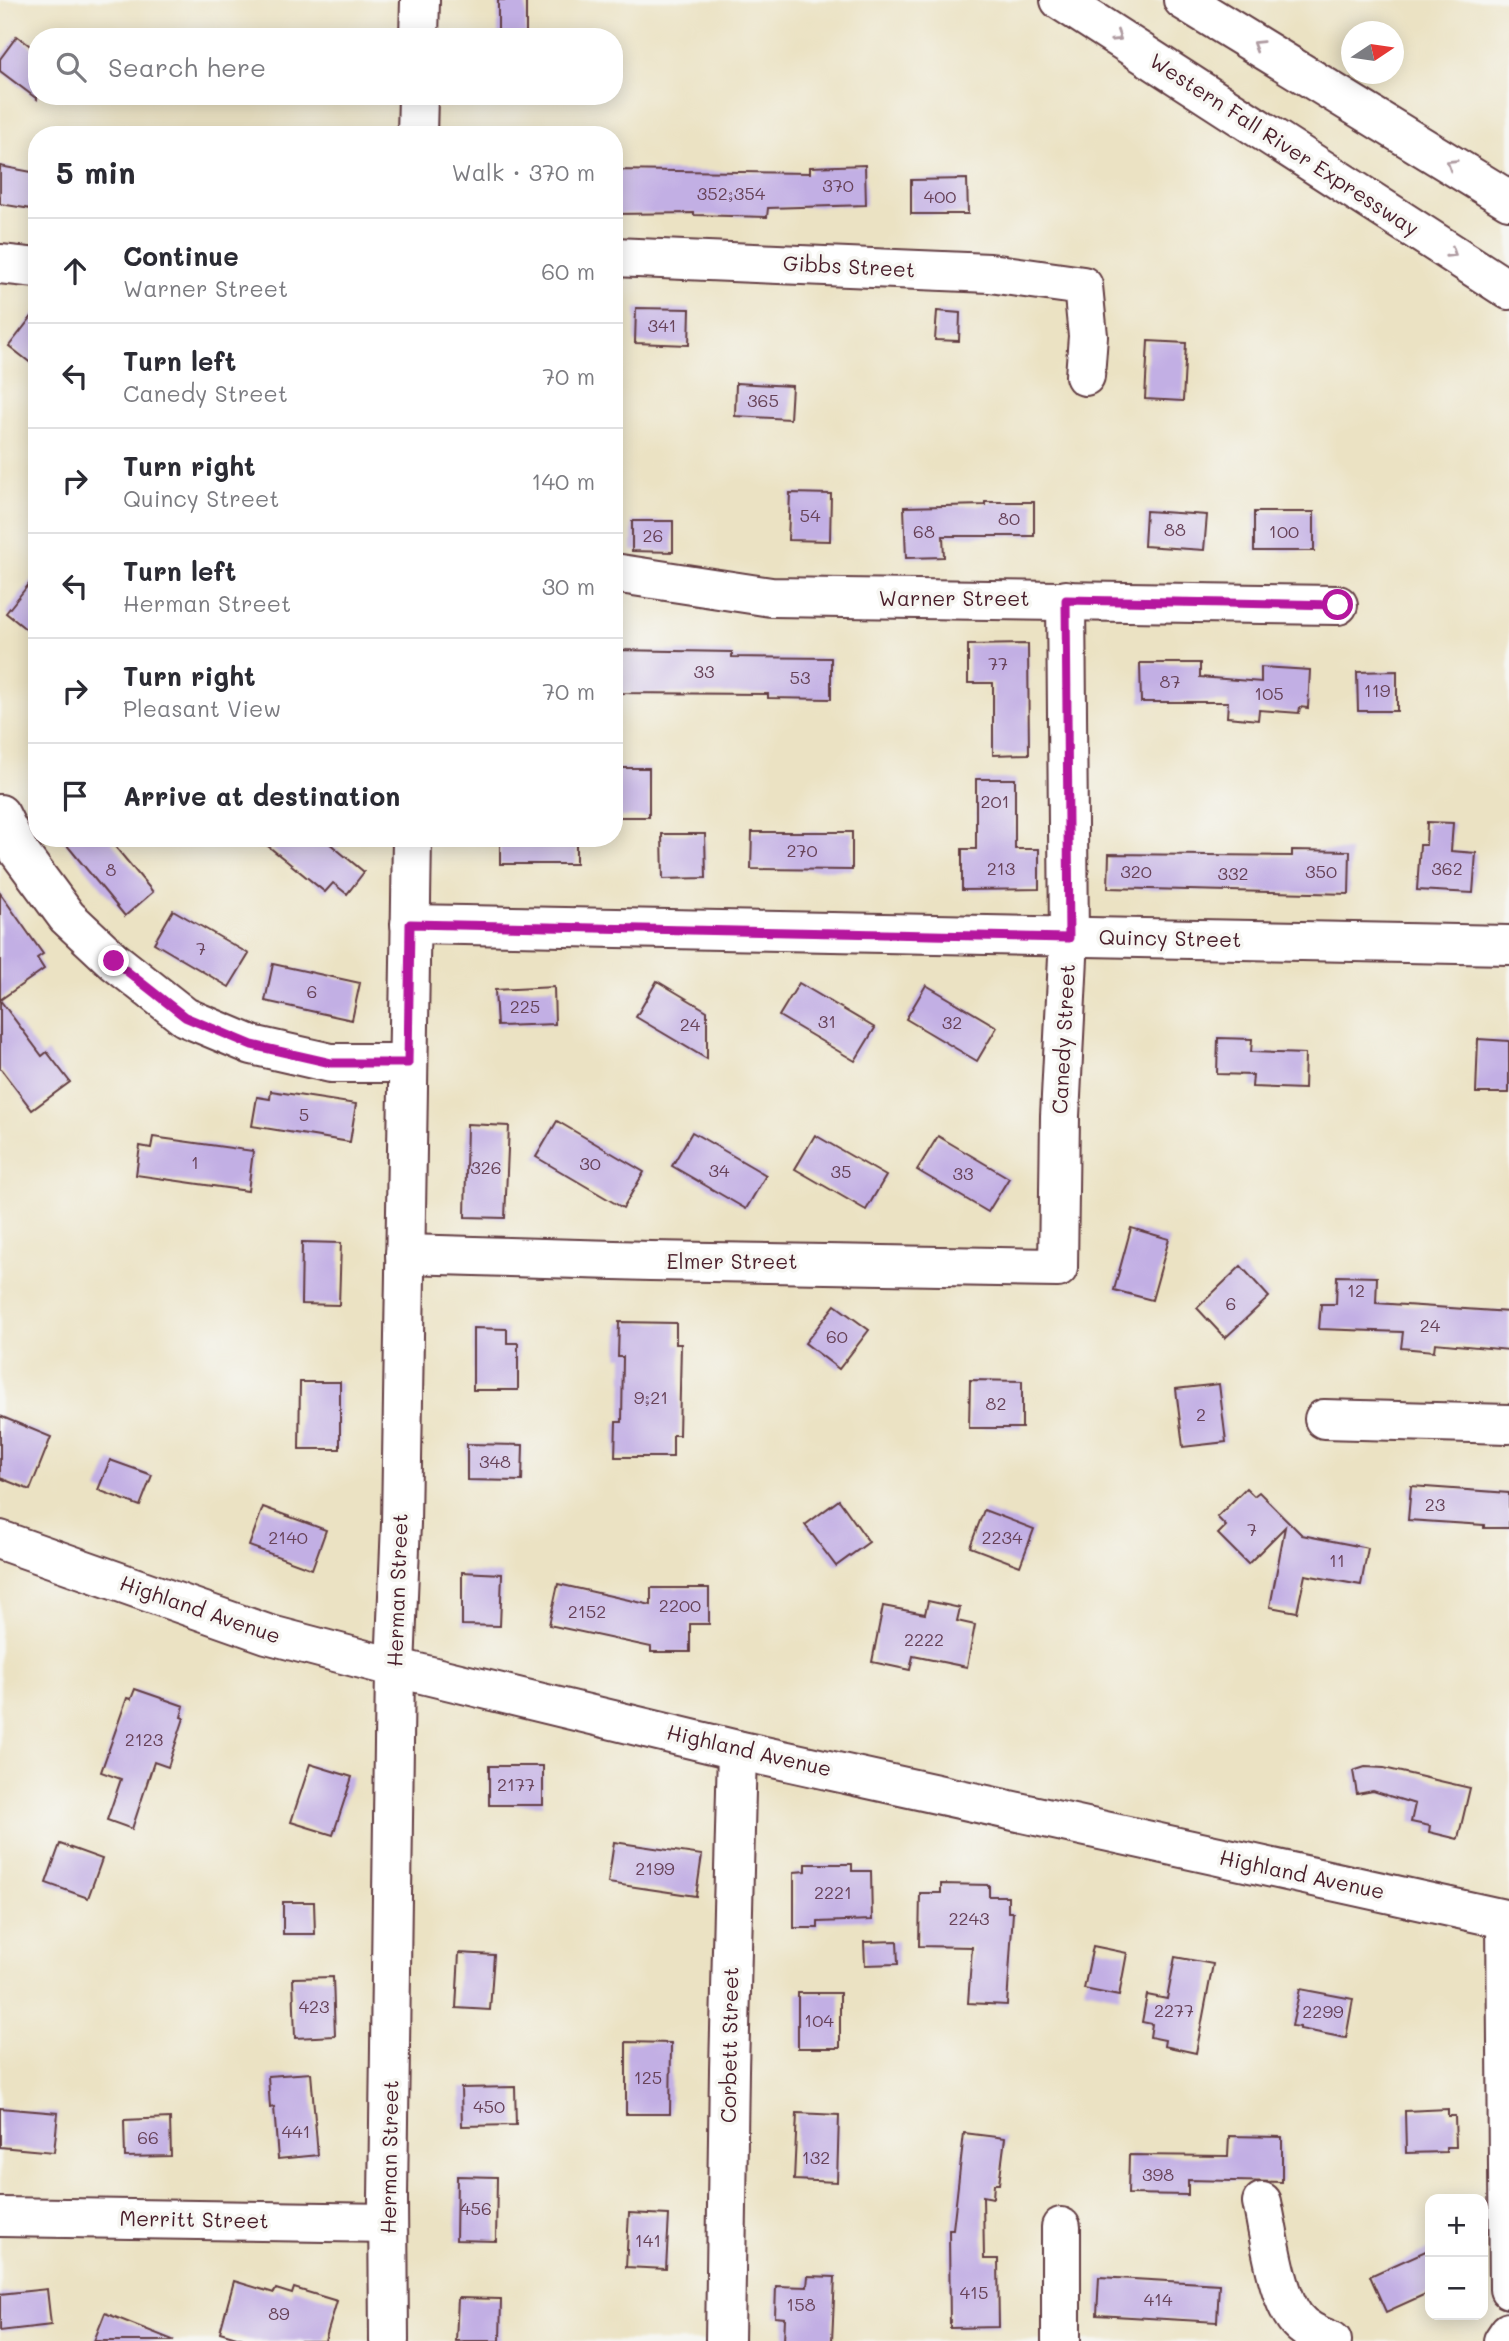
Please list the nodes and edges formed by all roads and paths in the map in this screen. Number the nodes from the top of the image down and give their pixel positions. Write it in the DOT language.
graph roads {
  1 [pos="420,0"];
  2 [pos="1060,0"];
  3 [pos="1183,0"];
  4 [pos="419,28"];
  5 [pos="418,105"];
  6 [pos="417,126"];
  7 [pos="1509,200"];
  8 [pos="623,257"];
  9 [pos="0,264"];
  10 [pos="28,267"];
  11 [pos="1509,290"];
  12 [pos="1085,376"];
  13 [pos="623,574"];
  14 [pos="1066,600"];
  15 [pos="1338,605"];
  16 [pos="0,814"];
  17 [pos="412,847"];
  18 [pos="410,924"];
  19 [pos="1069,938"];
  20 [pos="1509,945"];
  21 [pos="408,1063"];
  22 [pos="405,1254"];
  23 [pos="1058,1268"];
  24 [pos="1324,1419"];
  25 [pos="1509,1424"];
  26 [pos="0,1540"];
  27 [pos="395,1668"];
  28 [pos="737,1749"];
  29 [pos="1508,1920"];
  30 [pos="1262,2202"];
  31 [pos="0,2217"];
  32 [pos="388,2223"];
  33 [pos="1061,2227"];
  34 [pos="1509,2289"];
  35 [pos="1509,2332"];
  36 [pos="390,2341"];
  37 [pos="725,2341"];
  38 [pos="1061,2341"];
  39 [pos="1332,2341"];
  40 [pos="1503,2341"];
  1 -- 4 [label="main road"];
  2 -- 11 [label="main road, Western Fall River Expressway, one-way"];
  7 -- 3 [label="main road, one-way"];
  5 -- 6 [label="main road"];
  8 -- 12 [label="main road, Gibbs Street"];
  9 -- 10 [label="main road"];
  13 -- 14 [label="main road, Warner Street"];
  14 -- 15 [label="main road, Warner Street"];
  14 -- 19 [label="main road, Canedy Street"];
  16 -- 21 [label="main road"];
  17 -- 18 [label="main road, Herman Street"];
  18 -- 19 [label="main road, Quincy Street"];
  18 -- 21 [label="main road, Herman Street"];
  19 -- 20 [label="main road, Quincy Street"];
  19 -- 23 [label="main road, Canedy Street"];
  21 -- 22 [label="main road, Herman Street"];
  22 -- 23 [label="main road, Elmer Street"];
  22 -- 27 [label="main road, Herman Street"];
  24 -- 25 [label="main road"];
  26 -- 27 [label="main road, Highland Avenue"];
  27 -- 28 [label="main road, Highland Avenue"];
  27 -- 32 [label="main road, Herman Street"];
  28 -- 29 [label="main road, Highland Avenue"];
  28 -- 37 [label="main road, Corbett Street"];
  29 -- 34 [label="main road"];
  30 -- 39 [label="main road"];
  31 -- 32 [label="main road, Merritt Street"];
  32 -- 36 [label="main road, Herman Street"];
  33 -- 38 [label="main road"];
  35 -- 40 [label="main road"];
}
